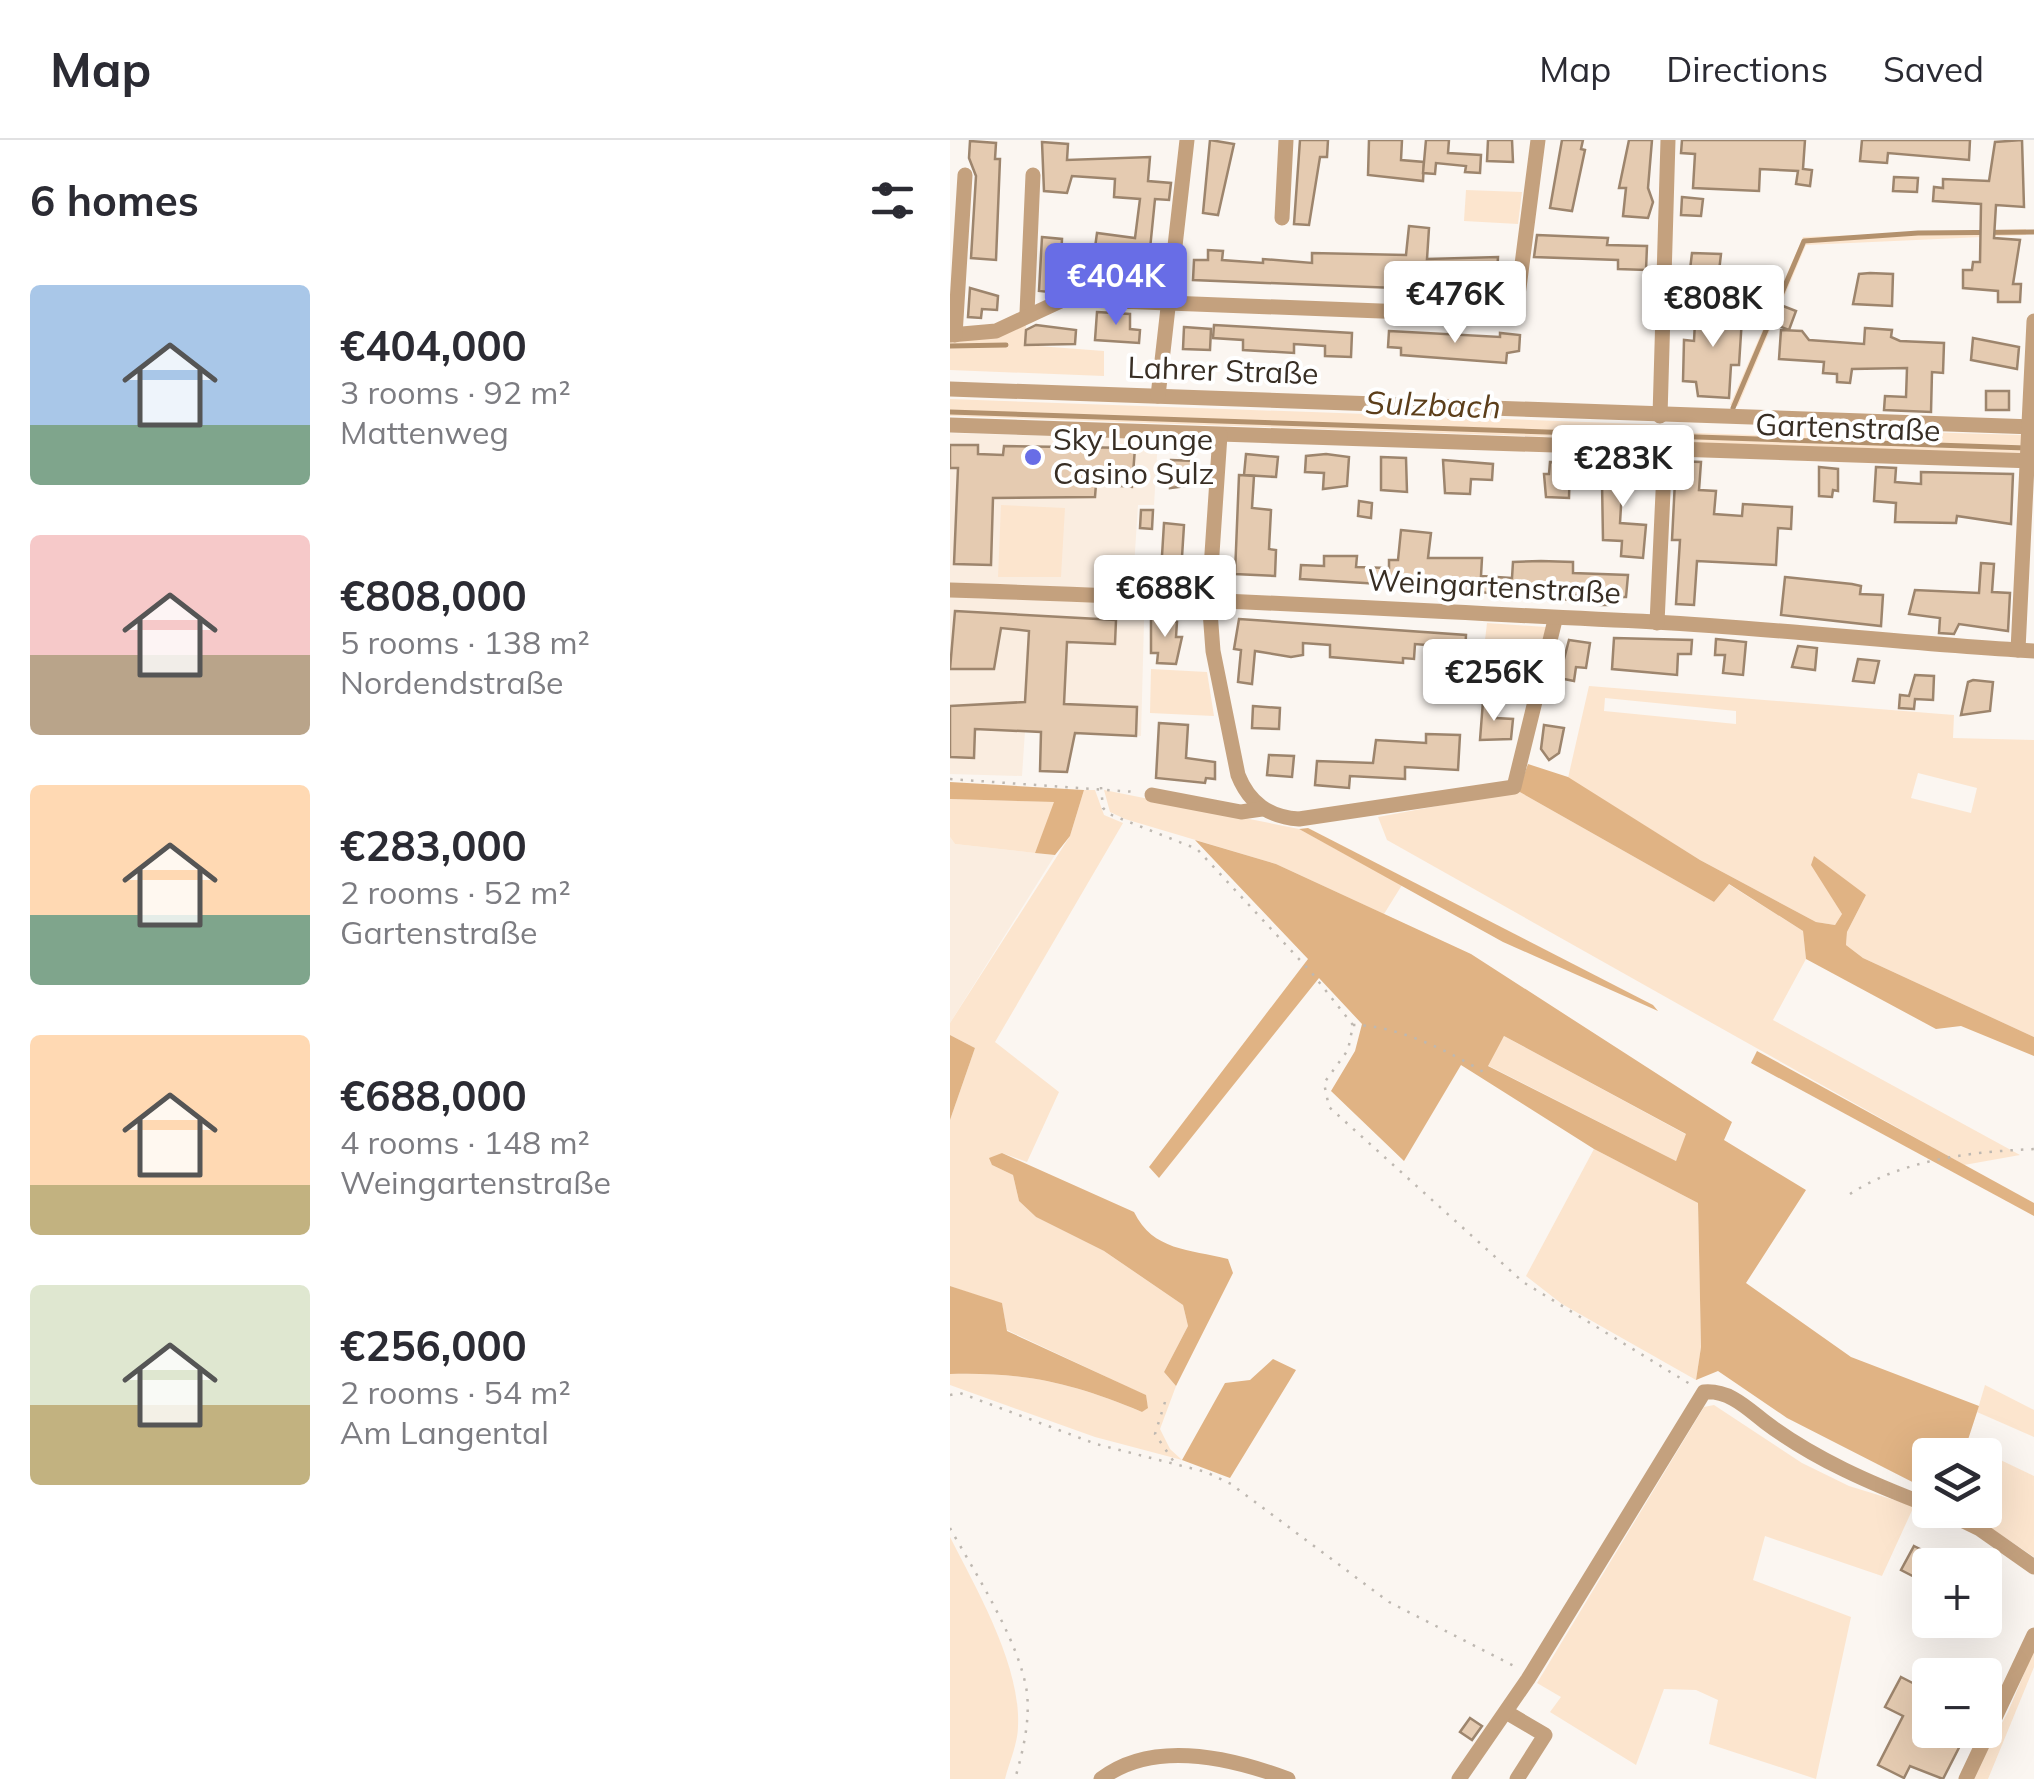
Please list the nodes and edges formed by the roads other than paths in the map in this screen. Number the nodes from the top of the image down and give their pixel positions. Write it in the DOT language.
graph roads {
  1 [pos="1188,140"];
  2 [pos="1286,140"];
  3 [pos="1538,140"];
  4 [pos="1668,140"];
  5 [pos="1033,175"];
  6 [pos="964,176"];
  7 [pos="1282,218"];
  8 [pos="1167,305"];
  9 [pos="1027,313"];
  10 [pos="2034,321"];
  11 [pos="952,335"];
  12 [pos="950,389"];
  13 [pos="1158,396"];
  14 [pos="1660,416"];
  15 [pos="950,426"];
  16 [pos="2032,429"];
  17 [pos="1220,435"];
  18 [pos="1665,450"];
  19 [pos="2031,459"];
  20 [pos="950,590"];
  21 [pos="1209,598"];
  22 [pos="1554,620"];
  23 [pos="1657,622"];
  24 [pos="2026,650"];
  25 [pos="1152,795"];
  26 [pos="1262,809"];
  27 [pos="1912,1498"];
  28 [pos="1978,1528"];
  29 [pos="2034,1567"];
  30 [pos="2034,1635"];
  31 [pos="1506,1712"];
  32 [pos="1102,1779"];
  33 [pos="1288,1779"];
  34 [pos="1459,1779"];
  35 [pos="1517,1779"];
  36 [pos="1966,1779"];
  1 -- 8 [label="street"];
  2 -- 7 [label="street"];
  3 -- 8 [label="street"];
  4 -- 14 [label="street"];
  5 -- 9 [label="street"];
  6 -- 11 [label="street"];
  8 -- 9 [label="street"];
  8 -- 13 [label="street"];
  9 -- 11 [label="street"];
  10 -- 16 [label="street"];
  12 -- 13 [label="street, Lahrer Straße"];
  13 -- 14 [label="street, Lahrer Straße"];
  14 -- 16 [label="street, Lahrer Straße"];
  15 -- 17 [label="street, Gartenstraße"];
  16 -- 19 [label="street"];
  17 -- 18 [label="street, Gartenstraße"];
  17 -- 21 [label="street"];
  18 -- 19 [label="street, Gartenstraße"];
  18 -- 23 [label="street"];
  19 -- 24 [label="street"];
  20 -- 21 [label="street, Weingartenstraße"];
  21 -- 22 [label="street, Weingartenstraße"];
  21 -- 26 [label="street"];
  22 -- 23 [label="street, Weingartenstraße"];
  22 -- 26 [label="street"];
  23 -- 24 [label="street, Weingartenstraße"];
  25 -- 26 [label="street"];
  27 -- 31 [label="street"];
  28 -- 29 [label="street"];
  30 -- 36 [label="street"];
  31 -- 34 [label="street"];
  31 -- 35 [label="street"];
  32 -- 33 [label="street"];
}
